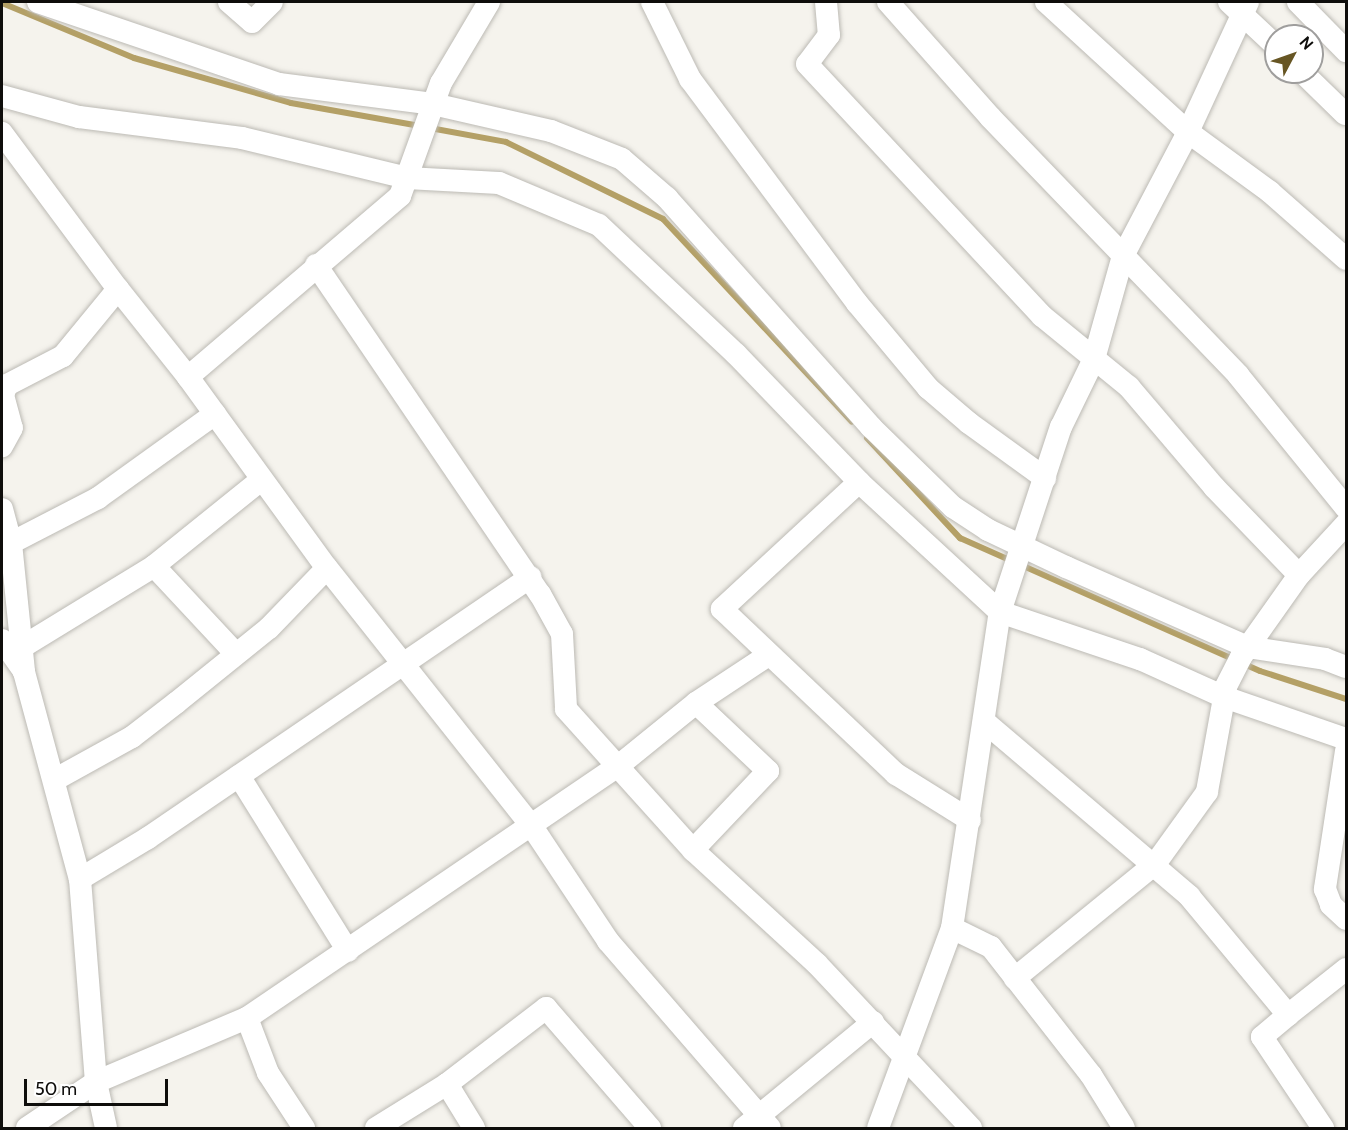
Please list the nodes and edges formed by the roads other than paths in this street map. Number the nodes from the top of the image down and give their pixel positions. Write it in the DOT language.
graph roads {
  1 [pos="38,2"];
  2 [pos="229,2"];
  3 [pos="272,2"];
  4 [pos="489,2"];
  5 [pos="652,2"];
  6 [pos="826,2"];
  7 [pos="888,2"];
  8 [pos="1046,2"];
  9 [pos="1298,2"];
  10 [pos="1240,5"];
  11 [pos="1264,32"];
  12 [pos="1347,51"];
  13 [pos="1315,84"];
  14 [pos="2,96"];
  15 [pos="432,110"];
  16 [pos="1346,114"];
  17 [pos="1188,132"];
  18 [pos="2,133"];
  19 [pos="410,170"];
  20 [pos="1123,256"];
  21 [pos="1347,259"];
  22 [pos="316,265"];
  23 [pos="118,289"];
  24 [pos="1094,359"];
  25 [pos="188,376"];
  26 [pos="215,414"];
  27 [pos="2,446"];
  28 [pos="1045,478"];
  29 [pos="261,480"];
  30 [pos="859,482"];
  31 [pos="1345,501"];
  32 [pos="2,509"];
  33 [pos="1347,524"];
  34 [pos="11,543"];
  35 [pos="1023,550"];
  36 [pos="154,566"];
  37 [pos="327,568"];
  38 [pos="1299,575"];
  39 [pos="530,577"];
  40 [pos="1001,608"];
  41 [pos="12,643"];
  42 [pos="1244,652"];
  43 [pos="236,654"];
  44 [pos="767,656"];
  45 [pos="402,665"];
  46 [pos="1347,667"];
  47 [pos="1225,692"];
  48 [pos="696,703"];
  49 [pos="986,723"];
  50 [pos="1347,739"];
  51 [pos="1347,751"];
  52 [pos="617,766"];
  53 [pos="238,776"];
  54 [pos="56,779"];
  55 [pos="970,820"];
  56 [pos="531,825"];
  57 [pos="693,850"];
  58 [pos="1155,864"];
  59 [pos="80,879"];
  60 [pos="1347,919"];
  61 [pos="952,928"];
  62 [pos="348,951"];
  63 [pos="1347,969"];
  64 [pos="1015,978"];
  65 [pos="1288,1015"];
  66 [pos="247,1018"];
  67 [pos="873,1022"];
  68 [pos="907,1058"];
  69 [pos="96,1082"];
  70 [pos="447,1084"];
  71 [pos="758,1124"];
  72 [pos="27,1128"];
  73 [pos="106,1128"];
  74 [pos="304,1128"];
  75 [pos="376,1128"];
  76 [pos="474,1128"];
  77 [pos="651,1128"];
  78 [pos="878,1128"];
  79 [pos="971,1128"];
  80 [pos="1124,1128"];
  81 [pos="1323,1128"];
  1 -- 15 [label="street"];
  2 -- 3 [label="street"];
  4 -- 15 [label="street"];
  5 -- 28 [label="street"];
  6 -- 24 [label="street"];
  7 -- 20 [label="street"];
  8 -- 17 [label="street"];
  9 -- 12 [label="street"];
  10 -- 11 [label="street"];
  10 -- 17 [label="street"];
  13 -- 16 [label="street"];
  14 -- 19 [label="street"];
  15 -- 19 [label="street"];
  15 -- 35 [label="street"];
  17 -- 20 [label="street"];
  17 -- 21 [label="street"];
  18 -- 23 [label="street"];
  19 -- 22 [label="street"];
  19 -- 30 [label="street"];
  20 -- 24 [label="street"];
  20 -- 31 [label="street"];
  22 -- 25 [label="street"];
  22 -- 39 [label="street"];
  23 -- 25 [label="street"];
  23 -- 27 [label="street"];
  24 -- 28 [label="street"];
  24 -- 38 [label="street"];
  25 -- 26 [label="street"];
  26 -- 29 [label="street"];
  26 -- 34 [label="street"];
  28 -- 35 [label="street"];
  29 -- 36 [label="street"];
  29 -- 37 [label="street"];
  30 -- 40 [label="street"];
  30 -- 44 [label="street"];
  32 -- 34 [label="street"];
  33 -- 38 [label="street"];
  34 -- 41 [label="street"];
  35 -- 40 [label="street"];
  35 -- 42 [label="street"];
  36 -- 41 [label="street"];
  36 -- 43 [label="street"];
  37 -- 43 [label="street"];
  37 -- 45 [label="street"];
  38 -- 42 [label="street"];
  39 -- 45 [label="street"];
  39 -- 52 [label="street"];
  40 -- 47 [label="street"];
  40 -- 49 [label="street"];
  41 -- 54 [label="street"];
  42 -- 46 [label="street"];
  42 -- 47 [label="street"];
  43 -- 54 [label="street"];
  44 -- 48 [label="street"];
  44 -- 55 [label="street"];
  45 -- 53 [label="street"];
  45 -- 56 [label="street"];
  47 -- 50 [label="street"];
  47 -- 58 [label="street"];
  48 -- 52 [label="street"];
  48 -- 57 [label="street"];
  49 -- 55 [label="street"];
  49 -- 58 [label="street"];
  51 -- 60 [label="street"];
  52 -- 56 [label="street"];
  52 -- 57 [label="street"];
  53 -- 59 [label="street"];
  53 -- 62 [label="street"];
  54 -- 59 [label="street"];
  55 -- 61 [label="street"];
  56 -- 62 [label="street"];
  56 -- 71 [label="street"];
  57 -- 67 [label="street"];
  58 -- 64 [label="street"];
  58 -- 65 [label="street"];
  59 -- 69 [label="street"];
  61 -- 64 [label="street"];
  61 -- 68 [label="street"];
  62 -- 66 [label="street"];
  63 -- 65 [label="street"];
  64 -- 80 [label="street"];
  65 -- 81 [label="street"];
  66 -- 69 [label="street"];
  66 -- 74 [label="street"];
  67 -- 68 [label="street"];
  67 -- 71 [label="street"];
  68 -- 78 [label="street"];
  68 -- 79 [label="street"];
  69 -- 72 [label="street"];
  69 -- 73 [label="street"];
  70 -- 75 [label="street"];
  70 -- 76 [label="street"];
  70 -- 77 [label="street"];
}
